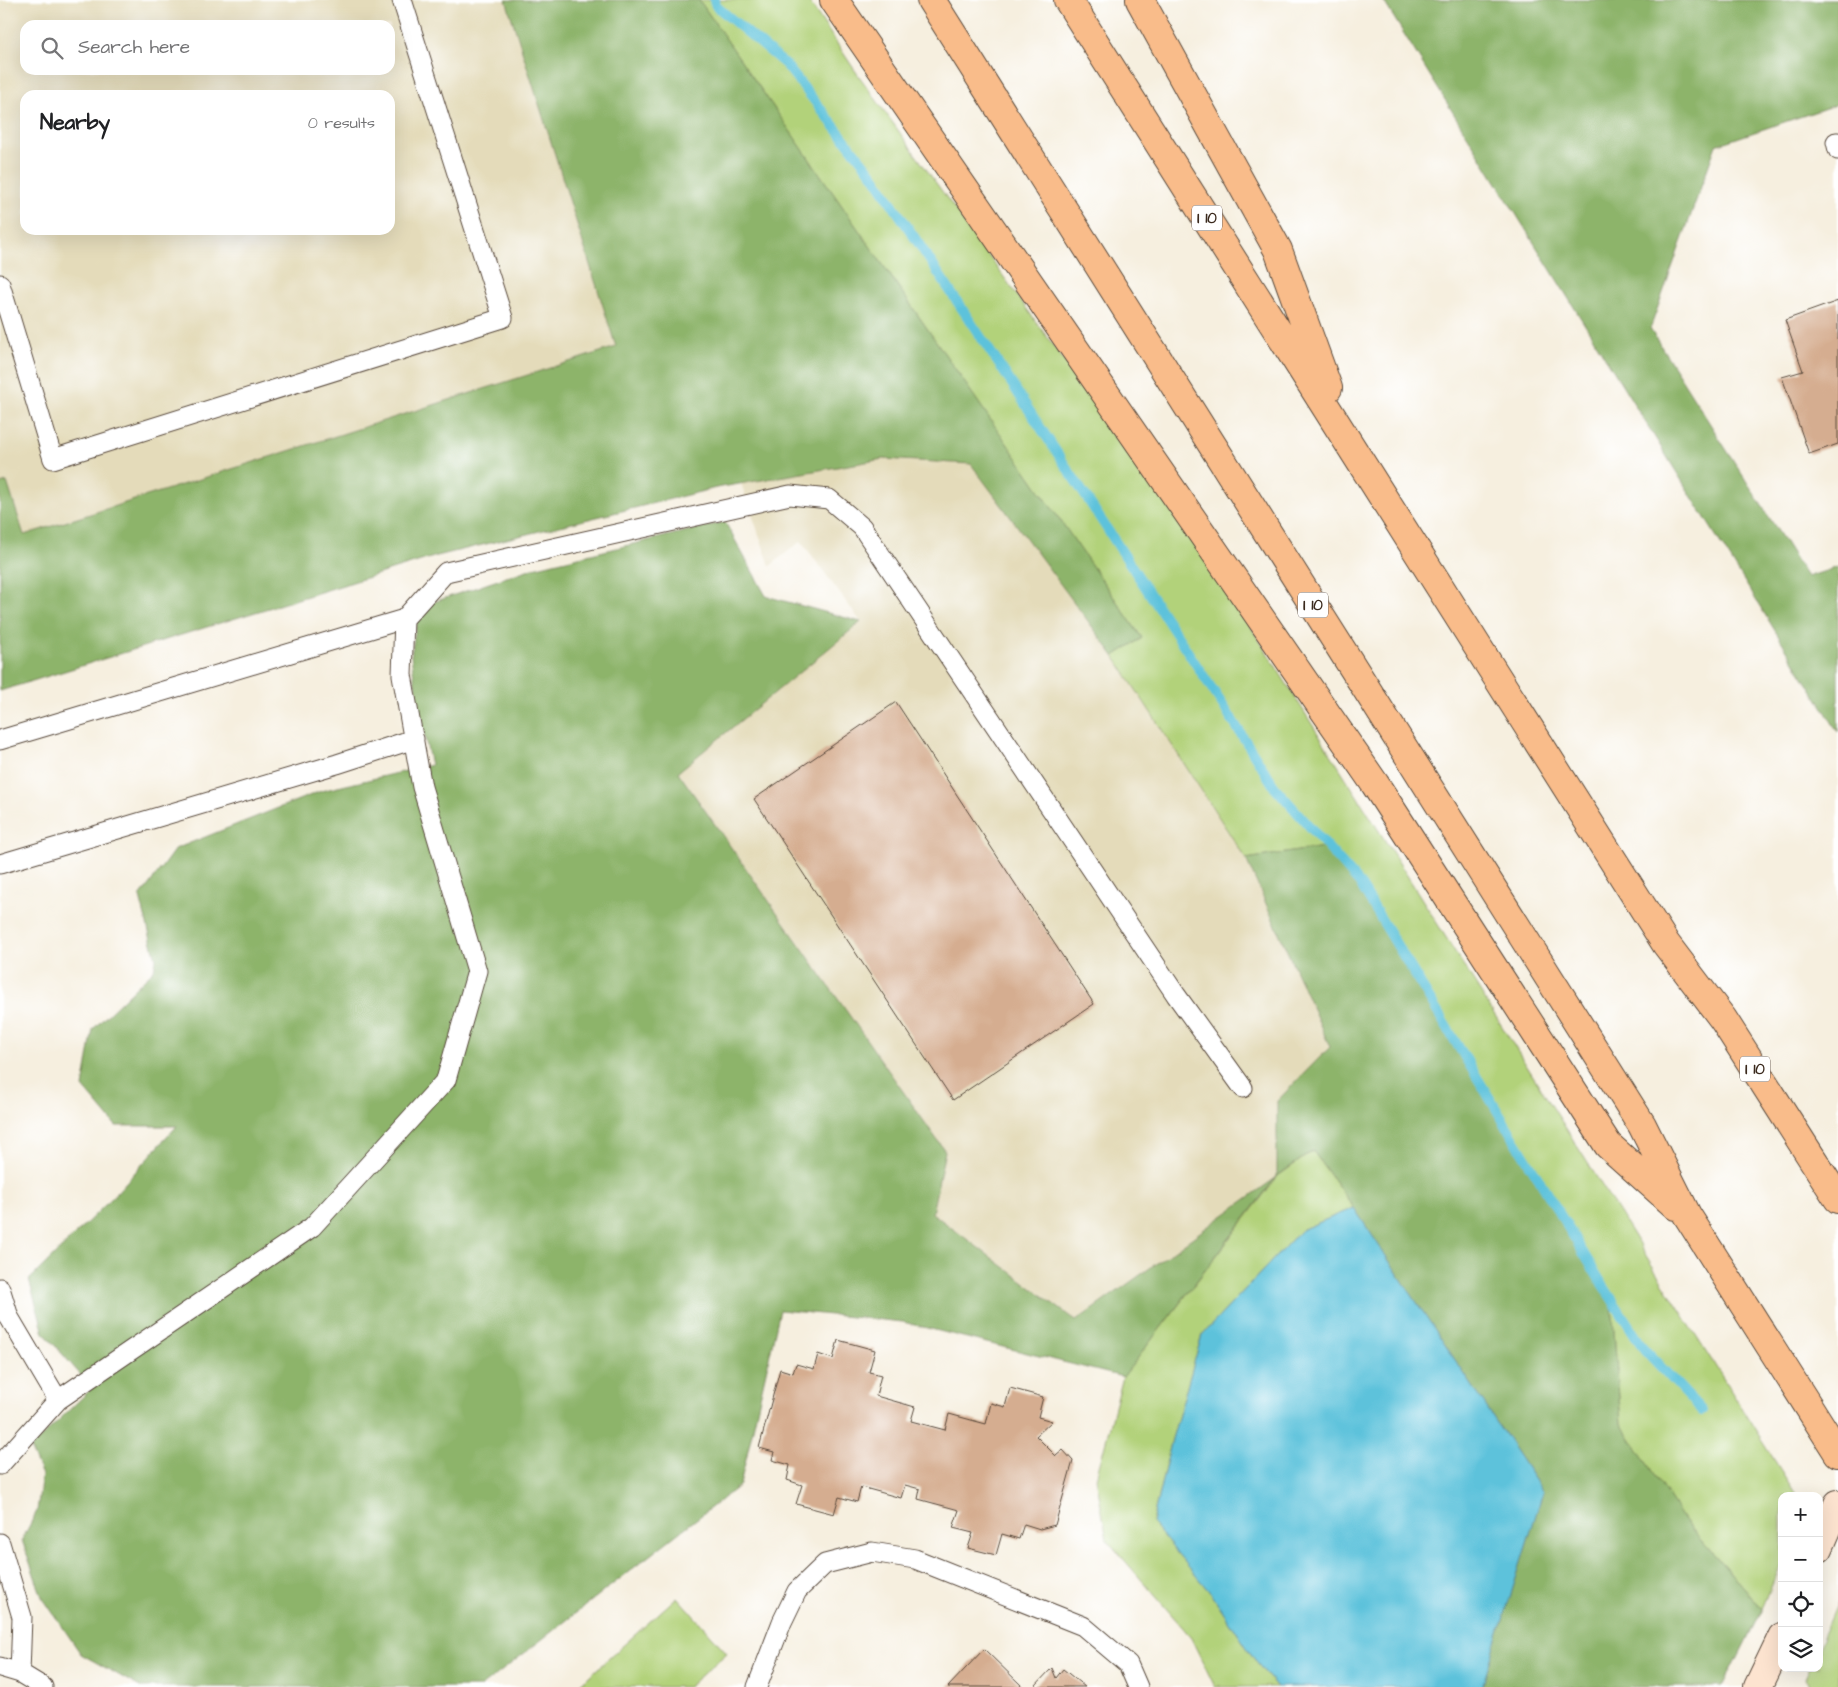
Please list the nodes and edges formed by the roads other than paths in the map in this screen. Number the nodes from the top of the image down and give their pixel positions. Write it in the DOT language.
graph roads {
  1 [pos="402,0"];
  2 [pos="834,0"];
  3 [pos="930,0"];
  4 [pos="1068,0"];
  5 [pos="1140,0"];
  6 [pos="0,284"];
  7 [pos="1345,436"];
  8 [pos="404,619"];
  9 [pos="414,739"];
  10 [pos="0,740"];
  11 [pos="0,864"];
  12 [pos="1243,1088"];
  13 [pos="1838,1199"];
  14 [pos="1686,1215"];
  15 [pos="0,1288"];
  16 [pos="58,1400"];
  17 [pos="1838,1453"];
  18 [pos="0,1465"];
  19 [pos="1838,1504"];
  20 [pos="1823,1539"];
  21 [pos="0,1543"];
  22 [pos="1778,1645"];
  23 [pos="0,1667"];
  24 [pos="20,1673"];
  25 [pos="43,1687"];
  26 [pos="757,1687"];
  27 [pos="1138,1687"];
  28 [pos="1758,1687"];
  1 -- 6 [label="lane"];
  2 -- 14 [label="highway"];
  3 -- 14 [label="highway, I 10"];
  4 -- 7 [label="highway, I 10"];
  5 -- 7 [label="highway"];
  7 -- 13 [label="highway, I 10"];
  8 -- 9 [label="lane"];
  8 -- 10 [label="lane"];
  8 -- 12 [label="lane"];
  9 -- 11 [label="lane"];
  9 -- 16 [label="lane"];
  14 -- 17 [label="highway, I 10"];
  15 -- 16 [label="lane"];
  16 -- 18 [label="lane"];
  19 -- 20 [label="main road"];
  21 -- 24 [label="lane"];
  22 -- 28 [label="main road"];
  23 -- 24 [label="lane"];
  24 -- 25 [label="lane"];
  26 -- 27 [label="lane"];
}
